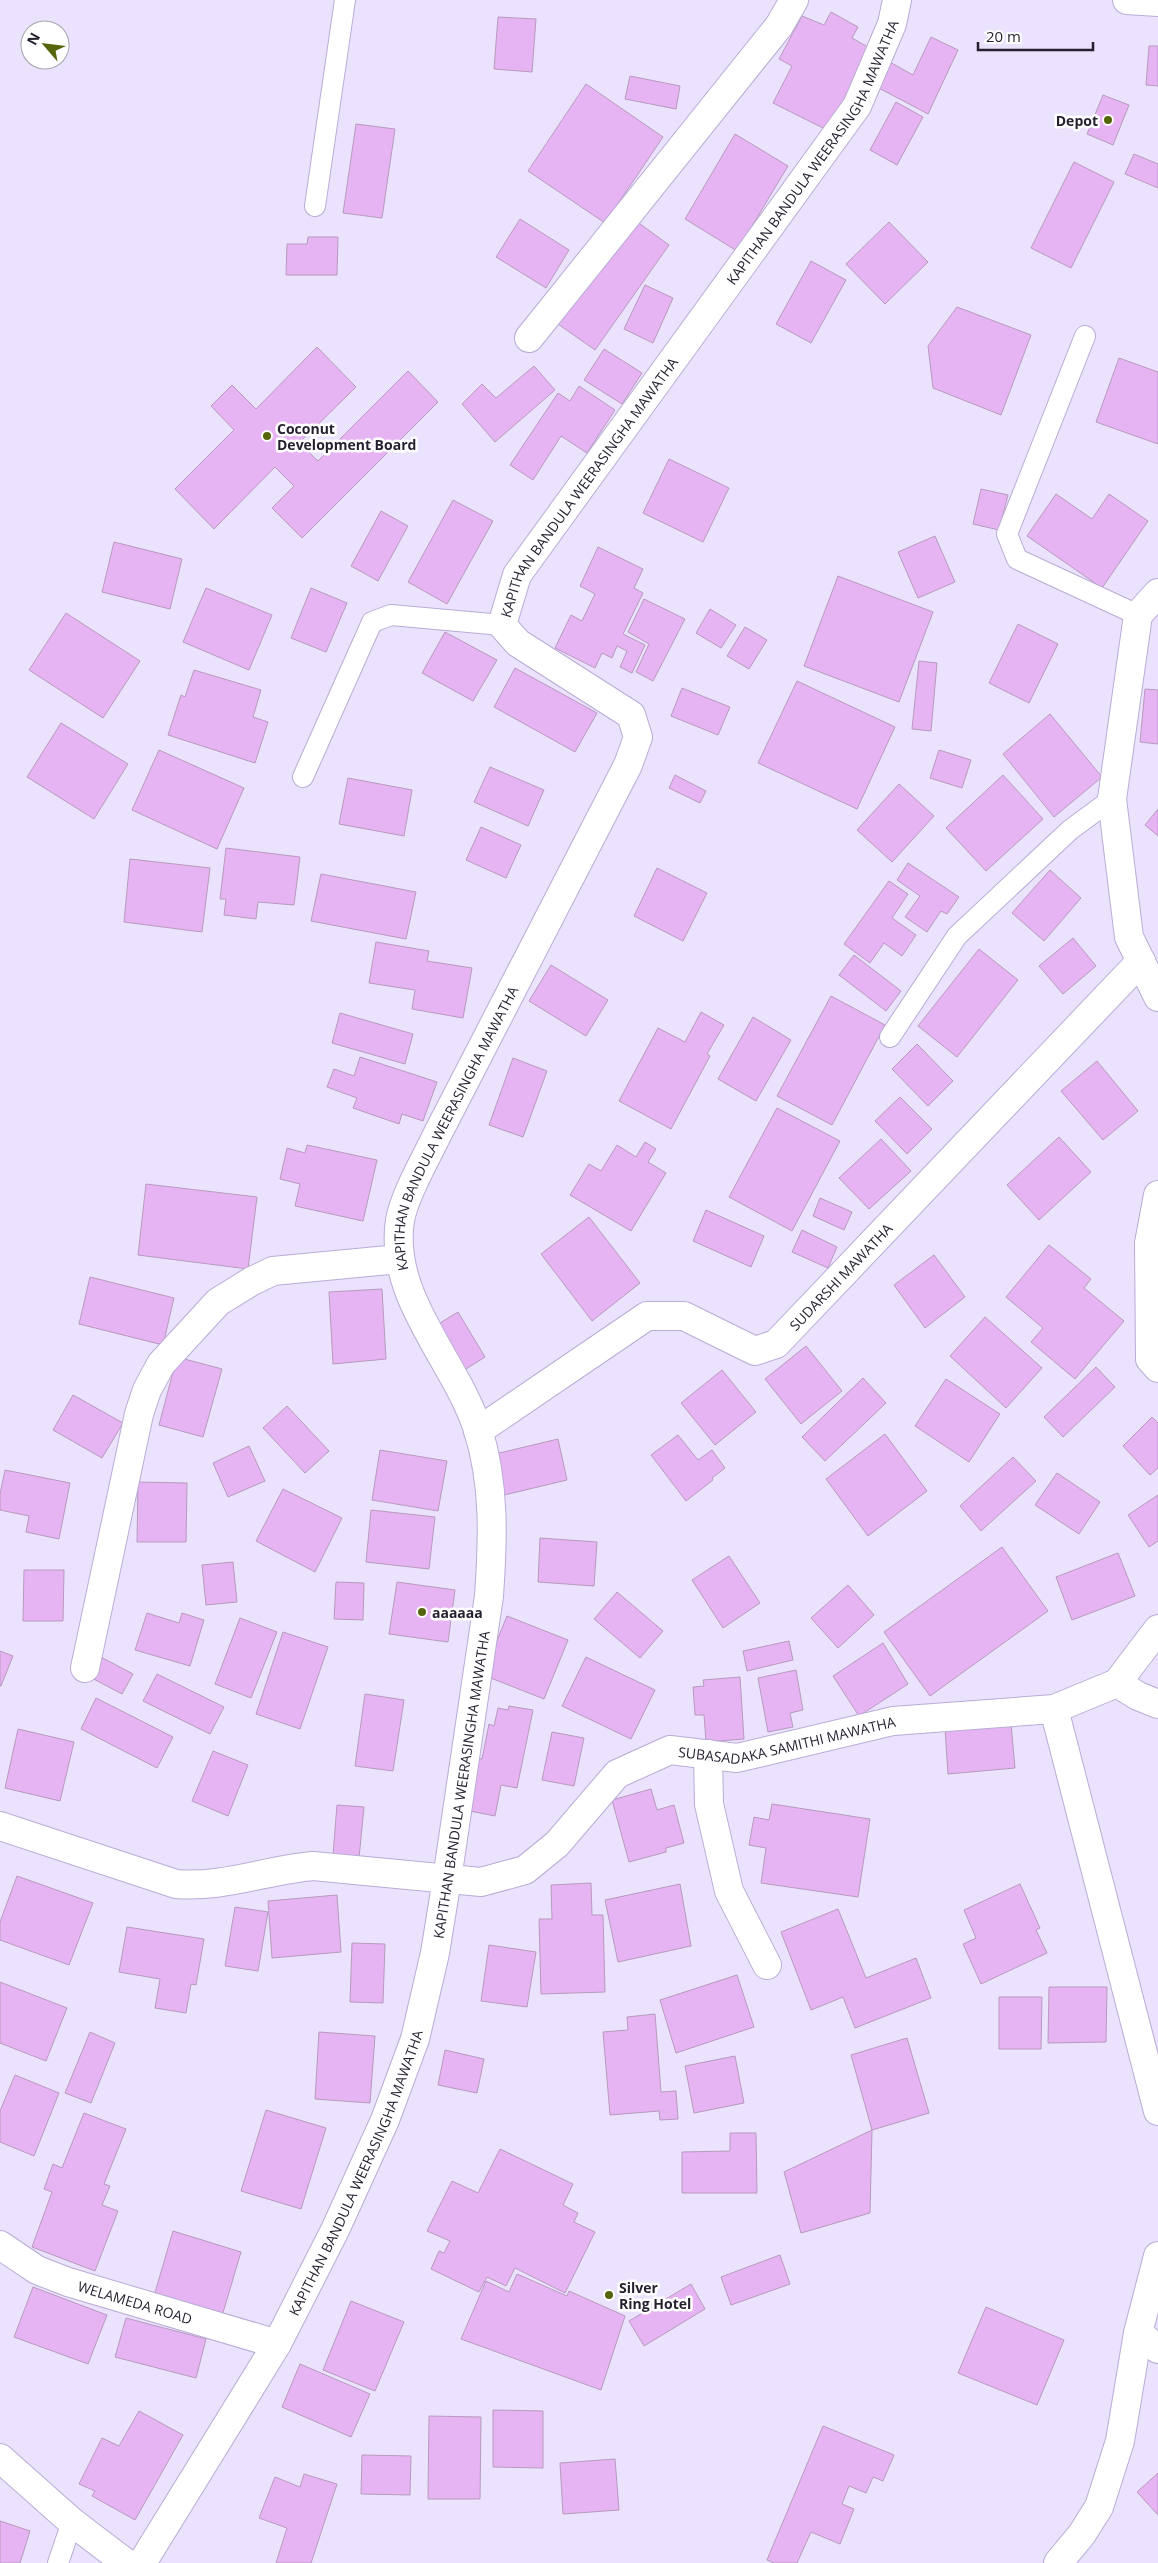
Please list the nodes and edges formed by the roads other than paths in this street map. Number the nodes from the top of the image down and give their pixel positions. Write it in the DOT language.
graph roads {
  1 [pos="345,0"];
  2 [pos="794,0"];
  3 [pos="897,0"];
  4 [pos="1127,0"];
  5 [pos="1158,2"];
  6 [pos="316,206"];
  7 [pos="1085,336"];
  8 [pos="529,338"];
  9 [pos="1158,594"];
  10 [pos="1138,615"];
  11 [pos="502,625"];
  12 [pos="303,777"];
  13 [pos="1112,799"];
  14 [pos="1141,961"];
  15 [pos="1158,997"];
  16 [pos="890,1037"];
  17 [pos="1158,1195"];
  18 [pos="399,1259"];
  19 [pos="1158,1368"];
  20 [pos="478,1431"];
  21 [pos="1158,1629"];
  22 [pos="85,1668"];
  23 [pos="1117,1683"];
  24 [pos="1158,1704"];
  25 [pos="1054,1709"];
  26 [pos="708,1754"];
  27 [pos="0,1826"];
  28 [pos="448,1879"];
  29 [pos="767,1965"];
  30 [pos="1158,2110"];
  31 [pos="0,2245"];
  32 [pos="1158,2256"];
  33 [pos="1148,2341"];
  34 [pos="277,2344"];
  35 [pos="0,2458"];
  36 [pos="72,2522"];
  37 [pos="58,2563"];
  38 [pos="126,2563"];
  39 [pos="142,2563"];
  40 [pos="1058,2563"];
  1 -- 6 [label="lane"];
  2 -- 8 [label="street"];
  3 -- 11 [label="street, KAPITHAN BANDULA WEERASINGHA MAWATHA"];
  4 -- 5 [label="street"];
  7 -- 10 [label="lane"];
  9 -- 10 [label="street"];
  10 -- 13 [label="street"];
  11 -- 12 [label="lane"];
  11 -- 18 [label="street, KAPITHAN BANDULA WEERASINGHA MAWATHA"];
  13 -- 14 [label="street"];
  13 -- 16 [label="lane"];
  14 -- 15 [label="street"];
  14 -- 20 [label="street, SUDARSHI MAWATHA"];
  17 -- 19 [label="street"];
  18 -- 20 [label="street, KAPITHAN BANDULA WEERASINGHA MAWATHA"];
  18 -- 22 [label="street"];
  20 -- 28 [label="street, KAPITHAN BANDULA WEERASINGHA MAWATHA"];
  21 -- 23 [label="street"];
  23 -- 24 [label="street"];
  23 -- 25 [label="street, SUBASADAKA SAMITHI MAWATHA"];
  25 -- 26 [label="street, SUBASADAKA SAMITHI MAWATHA"];
  25 -- 30 [label="street"];
  26 -- 28 [label="street, SUBASADAKA SAMITHI MAWATHA"];
  26 -- 29 [label="street"];
  27 -- 28 [label="street, SUBASADAKA SAMITHI MAWATHA"];
  28 -- 34 [label="street, KAPITHAN BANDULA WEERASINGHA MAWATHA"];
  31 -- 34 [label="street, WELAMEDA ROAD"];
  32 -- 33 [label="street"];
  33 -- 40 [label="street"];
  34 -- 39 [label="street, KAPITHAN BANDULA WEERASINGHA MAWATHA"];
  35 -- 36 [label="street"];
  36 -- 37 [label="lane"];
  36 -- 38 [label="street"];
}
